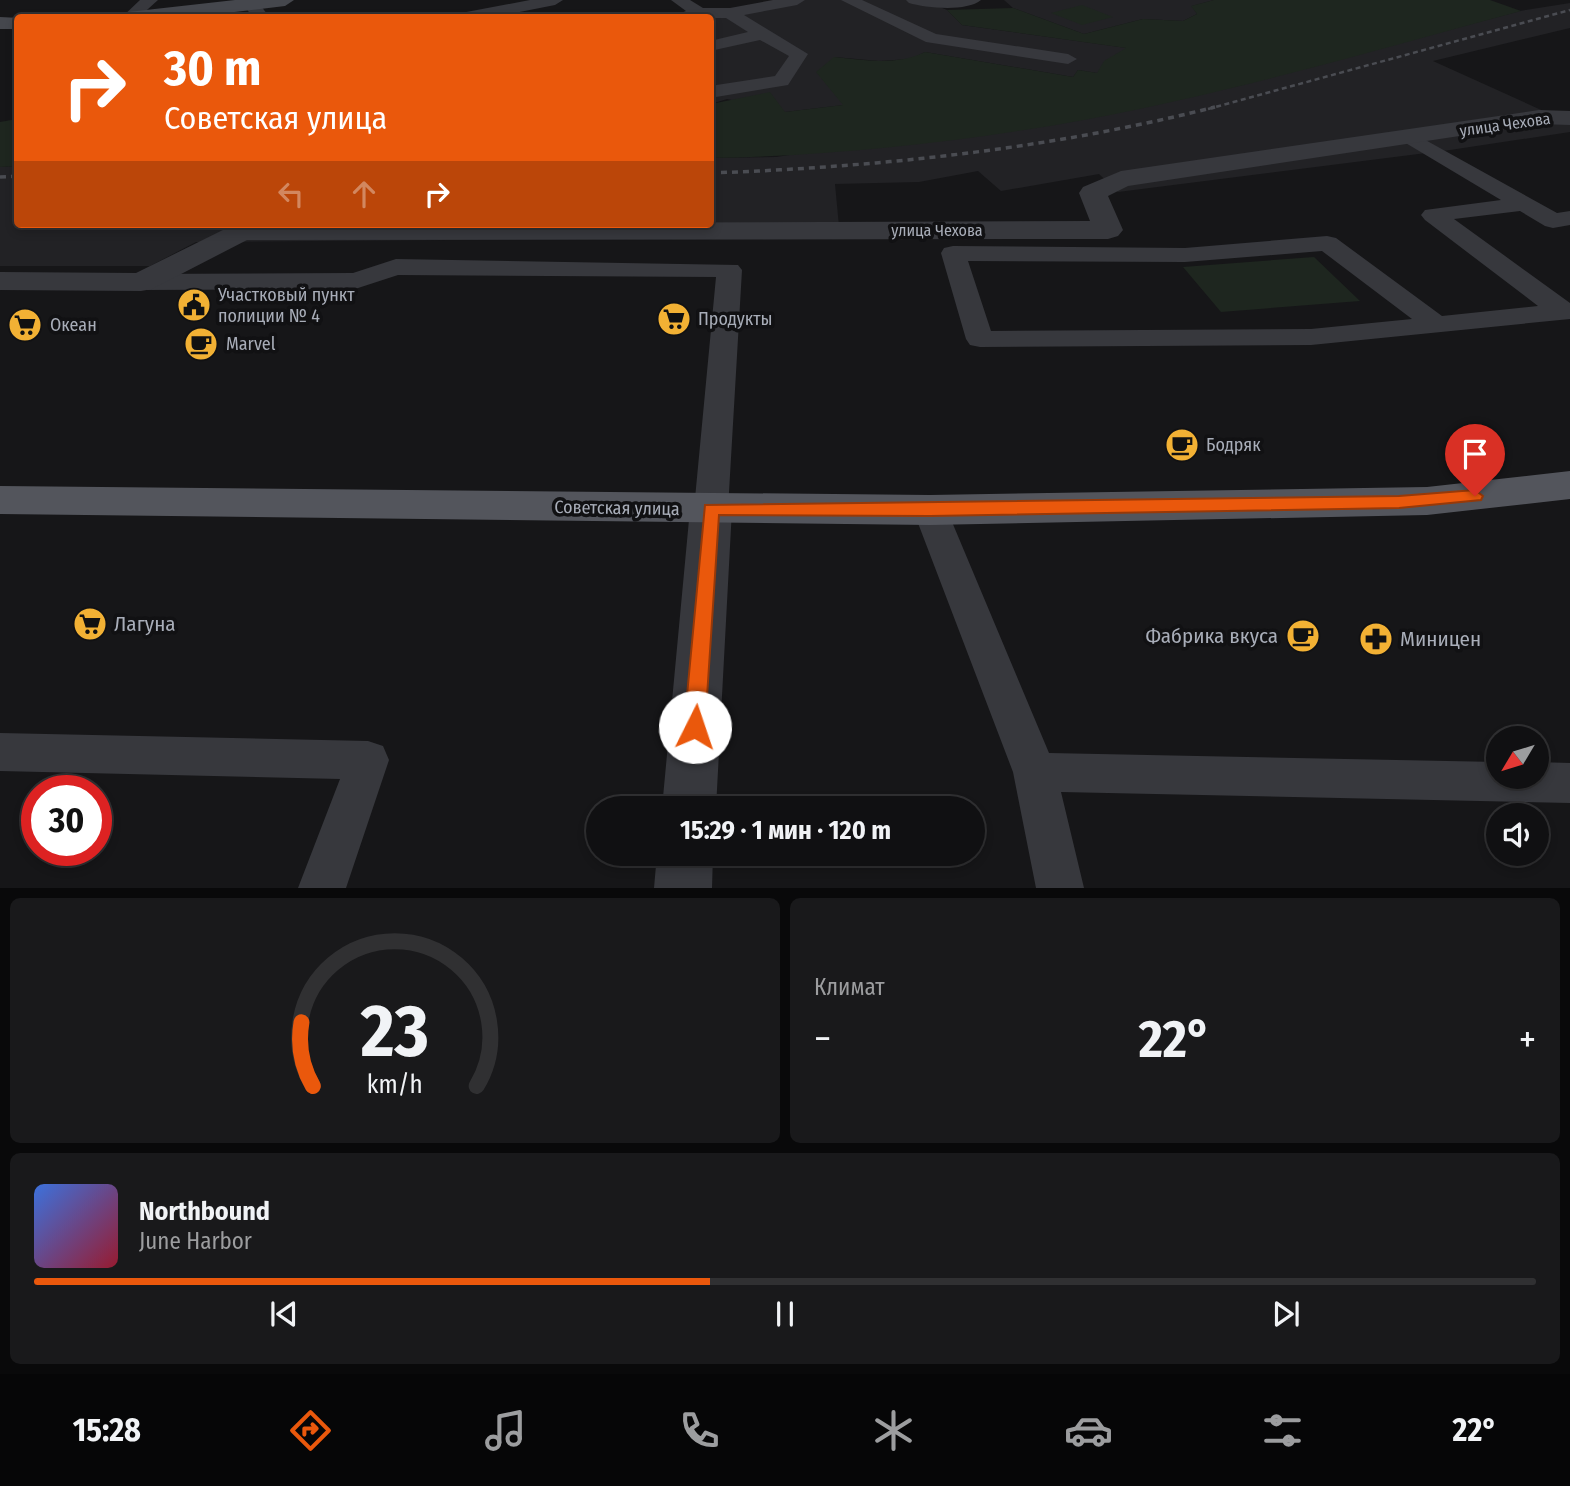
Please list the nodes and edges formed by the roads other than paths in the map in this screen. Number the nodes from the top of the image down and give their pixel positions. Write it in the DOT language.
graph roads {
  1 [pos="150,0"];
  2 [pos="227,0"];
  3 [pos="285,0"];
  4 [pos="555,0"];
  5 [pos="678,0"];
  6 [pos="797,0"];
  7 [pos="849,0"];
  8 [pos="914,0"];
  9 [pos="973,0"];
  10 [pos="199,11"];
  11 [pos="257,11"];
  12 [pos="699,13"];
  13 [pos="730,13"];
  14 [pos="134,14"];
  15 [pos="169,14"];
  16 [pos="463,14"];
  17 [pos="694,14"];
  18 [pos="762,34"];
  19 [pos="932,38"];
  20 [pos="714,45"];
  21 [pos="917,48"];
  22 [pos="1068,59"];
  23 [pos="714,91"];
  24 [pos="1570,118"];
  25 [pos="1411,138"];
  26 [pos="1524,204"];
  27 [pos="1570,218"];
  28 [pos="1108,230"];
  29 [pos="1185,255"];
  30 [pos="0,281"];
  31 [pos="141,282"];
  32 [pos="1566,311"];
  33 [pos="1436,324"];
  34 [pos="1570,485"];
  35 [pos="0,499"];
  36 [pos="711,509"];
  37 [pos="930,510"];
  38 [pos="0,752"];
  39 [pos="1035,772"];
  40 [pos="1570,783"];
  41 [pos="690,796"];
  42 [pos="684,866"];
  43 [pos="321,887"];
  44 [pos="683,887"];
  45 [pos="1060,887"];
  1 -- 14 [label="lane"];
  2 -- 10 [label="lane"];
  3 -- 11 [label="main road"];
  4 -- 16 [label="lane"];
  5 -- 12 [label="lane"];
  6 -- 13 [label="lane"];
  7 -- 19 [label="lane"];
  8 -- 9 [label="lane"];
  10 -- 11 [label="main road"];
  10 -- 15 [label="main road"];
  12 -- 13 [label="lane"];
  12 -- 17 [label="lane"];
  13 -- 18 [label="lane"];
  18 -- 20 [label="lane"];
  18 -- 23 [label="lane"];
  19 -- 21 [label="lane"];
  19 -- 22 [label="lane"];
  24 -- 25 [label="street, улица Чехова"];
  25 -- 26 [label="lane"];
  25 -- 28 [label="street, улица Чехова"];
  26 -- 27 [label="lane"];
  26 -- 32 [label="lane"];
  28 -- 29 [label="lane"];
  28 -- 31 [label="street, улица Чехова"];
  29 -- 33 [label="lane"];
  29 -- 33 [label="lane"];
  30 -- 31 [label="street"];
  31 -- 36 [label="lane"];
  32 -- 33 [label="lane"];
  34 -- 37 [label="main road, Советская улица"];
  35 -- 36 [label="main road, Советская улица"];
  36 -- 37 [label="main road, Советская улица"];
  36 -- 41 [label="street"];
  37 -- 39 [label="lane"];
  38 -- 43 [label="lane"];
  39 -- 40 [label="lane"];
  39 -- 45 [label="lane"];
  42 -- 44 [label="street"];
}
